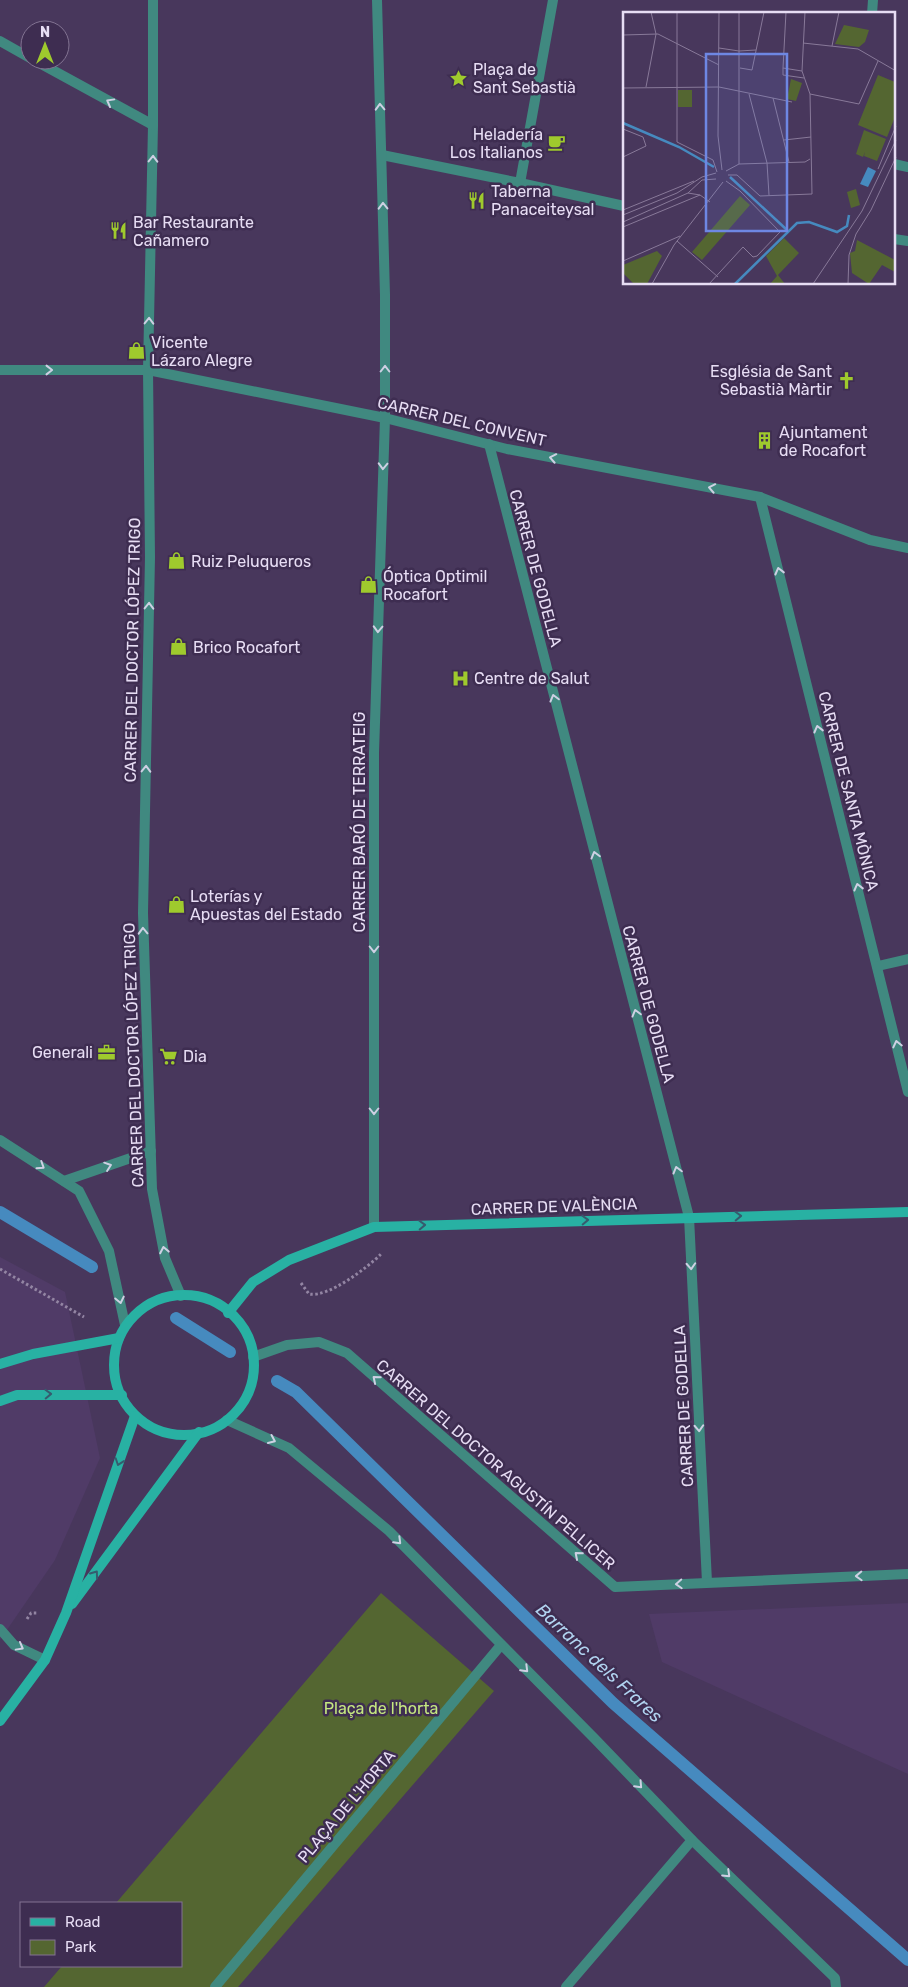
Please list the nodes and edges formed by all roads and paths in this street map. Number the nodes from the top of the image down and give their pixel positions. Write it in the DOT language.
graph roads {
  1 [pos="153,0"];
  2 [pos="376,0"];
  3 [pos="552,0"];
  4 [pos="0,41"];
  5 [pos="20,52"];
  6 [pos="52,70"];
  7 [pos="153,125"];
  8 [pos="382,156"];
  9 [pos="520,183"];
  10 [pos="623,206"];
  11 [pos="0,370"];
  12 [pos="148,370"];
  13 [pos="385,418"];
  14 [pos="488,444"];
  15 [pos="760,497"];
  16 [pos="908,548"];
  17 [pos="908,959"];
  18 [pos="878,966"];
  19 [pos="908,1092"];
  20 [pos="0,1140"];
  21 [pos="151,1151"];
  22 [pos="64,1181"];
  23 [pos="908,1212"];
  24 [pos="689,1217"];
  25 [pos="374,1226"];
  26 [pos="0,1269"];
  27 [pos="180,1296"];
  28 [pos="228,1313"];
  29 [pos="126,1325"];
  30 [pos="119,1338"];
  31 [pos="253,1357"];
  32 [pos="0,1364"];
  33 [pos="122,1394"];
  34 [pos="0,1401"];
  35 [pos="135,1416"];
  36 [pos="227,1420"];
  37 [pos="199,1432"];
  38 [pos="908,1574"];
  39 [pos="707,1582"];
  40 [pos="66,1613"];
  41 [pos="0,1629"];
  42 [pos="501,1644"];
  43 [pos="45,1660"];
  44 [pos="0,1721"];
  45 [pos="692,1840"];
  46 [pos="836,1983"];
  47 [pos="214,1987"];
  48 [pos="566,1987"];
  1 -- 7 [label="street, CARRER DEL DOCTOR LÓPEZ TRIGO"];
  8 -- 2 [label="street, one-way"];
  3 -- 9 [label="street"];
  4 -- 5 [label="street"];
  7 -- 6 [label="street, one-way"];
  12 -- 7 [label="street, CARRER DEL DOCTOR LÓPEZ TRIGO, one-way"];
  8 -- 9 [label="street"];
  13 -- 8 [label="street, CARRER BARÓ DE TERRATEIG, one-way"];
  9 -- 10 [label="street"];
  11 -- 12 [label="street, CARRER DEL CONVENT, one-way"];
  12 -- 13 [label="street, CARRER DEL CONVENT"];
  21 -- 12 [label="street, CARRER DEL DOCTOR LÓPEZ TRIGO, one-way"];
  13 -- 14 [label="street, CARRER DEL CONVENT"];
  13 -- 25 [label="street, CARRER BARÓ DE TERRATEIG, one-way"];
  15 -- 14 [label="street, CARRER DEL CONVENT, one-way"];
  24 -- 14 [label="street, CARRER DE GODELLA, one-way"];
  15 -- 16 [label="street, CARRER DEL CONVENT"];
  18 -- 15 [label="street, CARRER DE SANTA MÒNICA, one-way"];
  17 -- 18 [label="street"];
  19 -- 18 [label="street, CARRER DE SANTA MÒNICA, one-way"];
  20 -- 22 [label="street, one-way"];
  22 -- 21 [label="street, one-way"];
  27 -- 21 [label="street, CARRER DEL DOCTOR LÓPEZ TRIGO, one-way"];
  22 -- 29 [label="street, one-way"];
  24 -- 23 [label="street, CARRER DE VALÈNCIA, one-way"];
  25 -- 24 [label="street, CARRER DE VALÈNCIA, one-way"];
  24 -- 39 [label="street, CARRER DE GODELLA, one-way"];
  25 -- 28 [label="street, CARRER DE VALÈNCIA"];
  26 -- 30 [label="path"];
  27 -- 28 [label="street"];
  27 -- 29 [label="street"];
  28 -- 31 [label="street"];
  29 -- 30 [label="street"];
  30 -- 32 [label="street"];
  30 -- 33 [label="street"];
  31 -- 36 [label="street"];
  39 -- 31 [label="street, CARRER DEL DOCTOR AGUSTÍN PELLICER, one-way"];
  34 -- 33 [label="street, one-way"];
  33 -- 35 [label="street"];
  35 -- 37 [label="street"];
  35 -- 40 [label="street, one-way"];
  36 -- 37 [label="street"];
  36 -- 42 [label="street, one-way"];
  40 -- 37 [label="street, one-way"];
  38 -- 39 [label="street, CARRER DEL DOCTOR AGUSTÍN PELLICER, one-way"];
  40 -- 43 [label="street"];
  41 -- 43 [label="street, one-way"];
  42 -- 45 [label="street, one-way"];
  42 -- 47 [label="street, PLAÇA DE L'HORTA"];
  43 -- 44 [label="street"];
  45 -- 46 [label="street, one-way"];
  45 -- 48 [label="street"];
}
